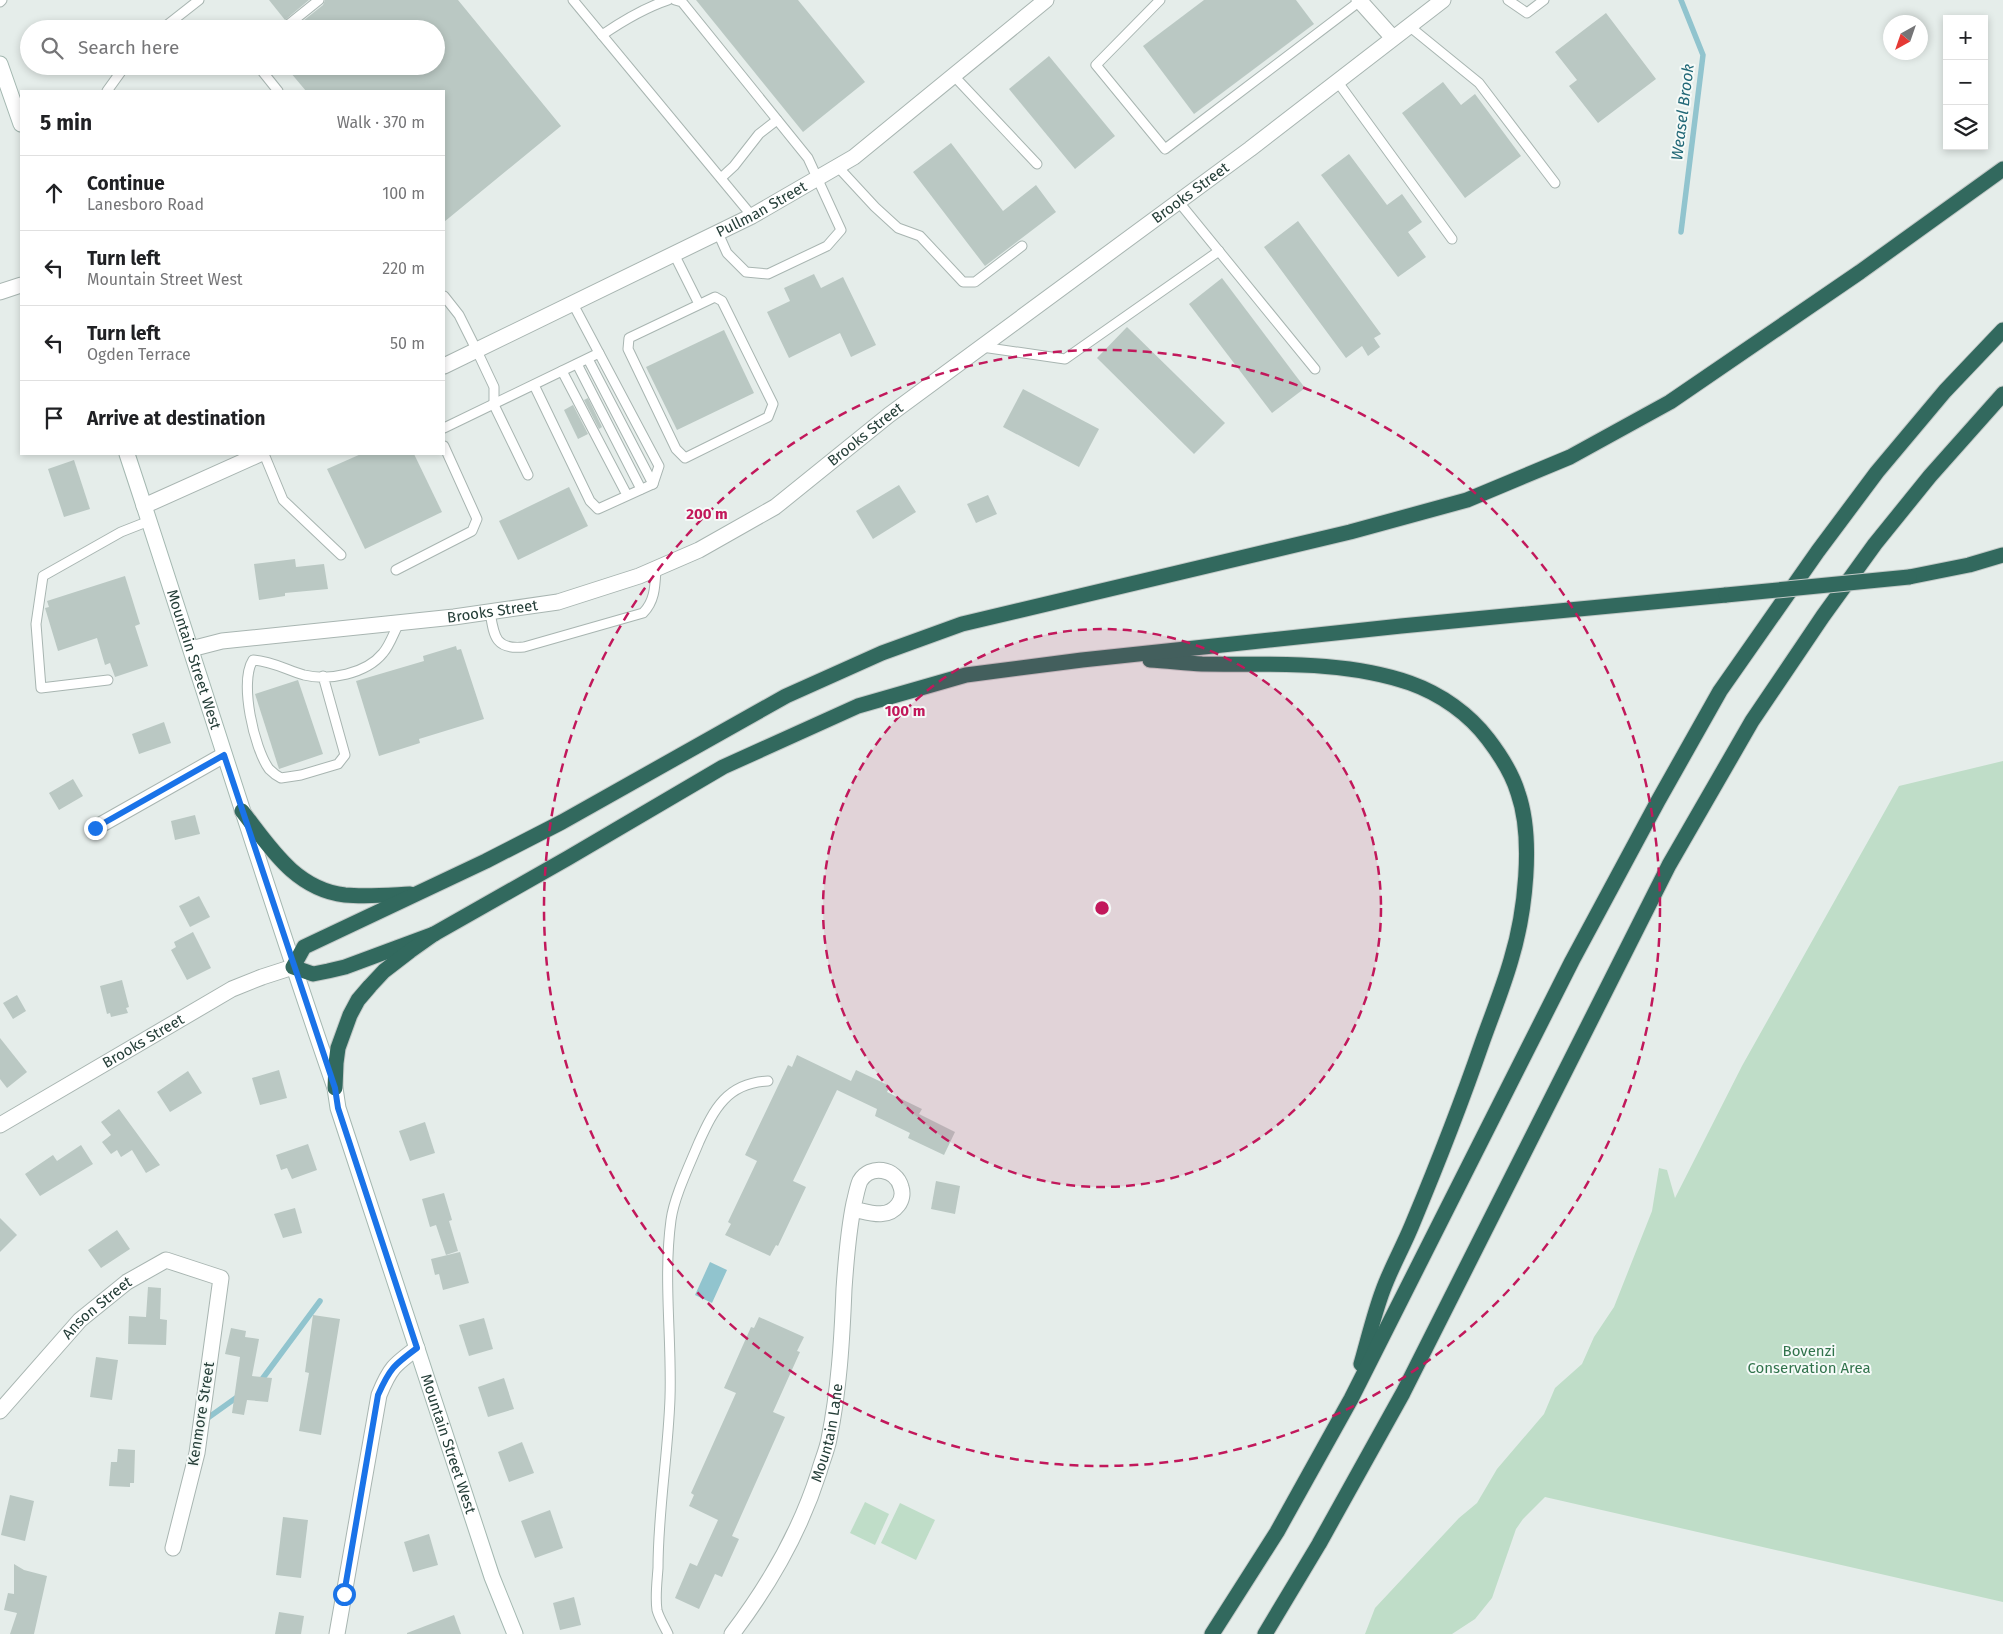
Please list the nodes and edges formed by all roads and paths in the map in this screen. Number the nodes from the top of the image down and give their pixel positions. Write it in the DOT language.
graph roads {
  1 [pos="198,0"];
  2 [pos="319,0"];
  3 [pos="573,0"];
  4 [pos="668,0"];
  5 [pos="675,0"];
  6 [pos="1046,0"];
  7 [pos="1160,0"];
  8 [pos="1359,0"];
  9 [pos="1443,0"];
  10 [pos="1508,0"];
  11 [pos="1544,0"];
  12 [pos="173,20"];
  13 [pos="294,20"];
  14 [pos="1409,26"];
  15 [pos="602,35"];
  16 [pos="1393,38"];
  17 [pos="0,64"];
  18 [pos="119,75"];
  19 [pos="265,75"];
  20 [pos="954,76"];
  21 [pos="1337,81"];
  22 [pos="108,90"];
  23 [pos="277,90"];
  24 [pos="777,120"];
  25 [pos="20,121"];
  26 [pos="1037,164"];
  27 [pos="838,166"];
  28 [pos="2003,169"];
  29 [pos="721,178"];
  30 [pos="816,179"];
  31 [pos="1554,183"];
  32 [pos="1178,201"];
  33 [pos="752,216"];
  34 [pos="718,233"];
  35 [pos="1452,239"];
  36 [pos="1022,246"];
  37 [pos="1219,251"];
  38 [pos="674,254"];
  39 [pos="20,285"];
  40 [pos="0,292"];
  41 [pos="445,297"];
  42 [pos="573,304"];
  43 [pos="699,304"];
  44 [pos="2003,330"];
  45 [pos="981,347"];
  46 [pos="477,351"];
  47 [pos="599,353"];
  48 [pos="588,359"];
  49 [pos="577,364"];
  50 [pos="445,366"];
  51 [pos="1315,370"];
  52 [pos="562,371"];
  53 [pos="534,385"];
  54 [pos="2003,394"];
  55 [pos="494,404"];
  56 [pos="445,428"];
  57 [pos="445,448"];
  58 [pos="127,455"];
  59 [pos="260,455"];
  60 [pos="262,455"];
  61 [pos="528,475"];
  62 [pos="653,484"];
  63 [pos="640,489"];
  64 [pos="628,495"];
  65 [pos="144,506"];
  66 [pos="149,521"];
  67 [pos="2003,554"];
  68 [pos="342,555"];
  69 [pos="656,569"];
  70 [pos="396,570"];
  71 [pos="490,612"];
  72 [pos="399,623"];
  73 [pos="191,649"];
  74 [pos="1112,656"];
  75 [pos="323,676"];
  76 [pos="108,680"];
  77 [pos="224,755"];
  78 [pos="242,811"];
  79 [pos="95,828"];
  80 [pos="414,894"];
  81 [pos="434,934"];
  82 [pos="293,967"];
  83 [pos="768,1081"];
  84 [pos="335,1088"];
  85 [pos="0,1125"];
  86 [pos="853,1209"];
  87 [pos="221,1278"];
  88 [pos="417,1348"];
  89 [pos="1351,1399"];
  90 [pos="0,1411"];
  91 [pos="173,1548"];
  92 [pos="337,1634"];
  93 [pos="515,1634"];
  94 [pos="668,1634"];
  95 [pos="732,1634"];
  96 [pos="1212,1634"];
  97 [pos="1265,1634"];
  1 -- 12 [label="lane"];
  2 -- 13 [label="lane"];
  3 -- 15 [label="lane"];
  4 -- 15 [label="lane"];
  5 -- 24 [label="lane"];
  6 -- 20 [label="street, Pullman Street"];
  7 -- 8 [label="lane"];
  8 -- 16 [label="street"];
  9 -- 14 [label="street, Brooks Street"];
  10 -- 11 [label="lane"];
  14 -- 16 [label="street, Brooks Street"];
  14 -- 31 [label="lane"];
  15 -- 29 [label="lane"];
  16 -- 21 [label="street, Brooks Street"];
  17 -- 25 [label="street"];
  18 -- 22 [label="lane"];
  19 -- 23 [label="lane"];
  20 -- 26 [label="lane"];
  20 -- 27 [label="street, Pullman Street"];
  21 -- 32 [label="street, Brooks Street"];
  21 -- 35 [label="lane"];
  24 -- 29 [label="lane"];
  24 -- 30 [label="lane"];
  27 -- 30 [label="street, Pullman Street"];
  27 -- 36 [label="lane"];
  28 -- 80 [label="highway"];
  29 -- 33 [label="lane"];
  30 -- 33 [label="street, Pullman Street"];
  30 -- 34 [label="lane"];
  32 -- 37 [label="lane"];
  32 -- 45 [label="street, Brooks Street"];
  33 -- 34 [label="street, Pullman Street"];
  34 -- 38 [label="street, Pullman Street"];
  37 -- 45 [label="lane"];
  37 -- 51 [label="lane"];
  38 -- 42 [label="street, Pullman Street"];
  38 -- 43 [label="lane"];
  39 -- 40 [label="street"];
  41 -- 46 [label="lane"];
  42 -- 46 [label="street, Pullman Street"];
  42 -- 47 [label="lane"];
  43 -- 43 [label="lane"];
  44 -- 89 [label="highway"];
  45 -- 69 [label="street, Brooks Street"];
  46 -- 50 [label="street, Pullman Street"];
  46 -- 55 [label="lane"];
  47 -- 48 [label="lane"];
  47 -- 62 [label="lane"];
  48 -- 49 [label="lane"];
  48 -- 62 [label="lane"];
  49 -- 52 [label="lane"];
  49 -- 63 [label="lane"];
  52 -- 53 [label="lane"];
  52 -- 64 [label="lane"];
  53 -- 55 [label="lane"];
  53 -- 64 [label="lane"];
  54 -- 97 [label="highway"];
  55 -- 56 [label="lane"];
  55 -- 61 [label="lane"];
  57 -- 70 [label="lane"];
  58 -- 65 [label="street, Mountain Street West"];
  59 -- 65 [label="street"];
  60 -- 68 [label="lane"];
  62 -- 63 [label="lane"];
  63 -- 64 [label="lane"];
  65 -- 66 [label="street, Mountain Street West"];
  66 -- 73 [label="street, Mountain Street West"];
  66 -- 76 [label="lane"];
  67 -- 74 [label="highway, bridge"];
  69 -- 71 [label="street, Brooks Street"];
  69 -- 71 [label="lane"];
  71 -- 72 [label="street, Brooks Street"];
  72 -- 73 [label="street, Brooks Street"];
  72 -- 75 [label="lane"];
  73 -- 77 [label="street, Mountain Street West"];
  74 -- 81 [label="highway"];
  74 -- 89 [label="highway"];
  75 -- 75 [label="lane"];
  77 -- 78 [label="street, Mountain Street West"];
  77 -- 79 [label="street"];
  78 -- 80 [label="highway"];
  78 -- 82 [label="street, Mountain Street West"];
  80 -- 82 [label="highway"];
  81 -- 82 [label="highway"];
  81 -- 84 [label="highway"];
  82 -- 84 [label="street, Mountain Street West"];
  82 -- 85 [label="street, Brooks Street"];
  83 -- 94 [label="lane"];
  84 -- 88 [label="street, Mountain Street West"];
  86 -- 95 [label="street, Mountain Lane"];
  87 -- 90 [label="street, Anson Street"];
  87 -- 91 [label="street, Kenmore Street"];
  88 -- 92 [label="street"];
  88 -- 93 [label="street, Mountain Street West"];
  89 -- 96 [label="highway"];
}
